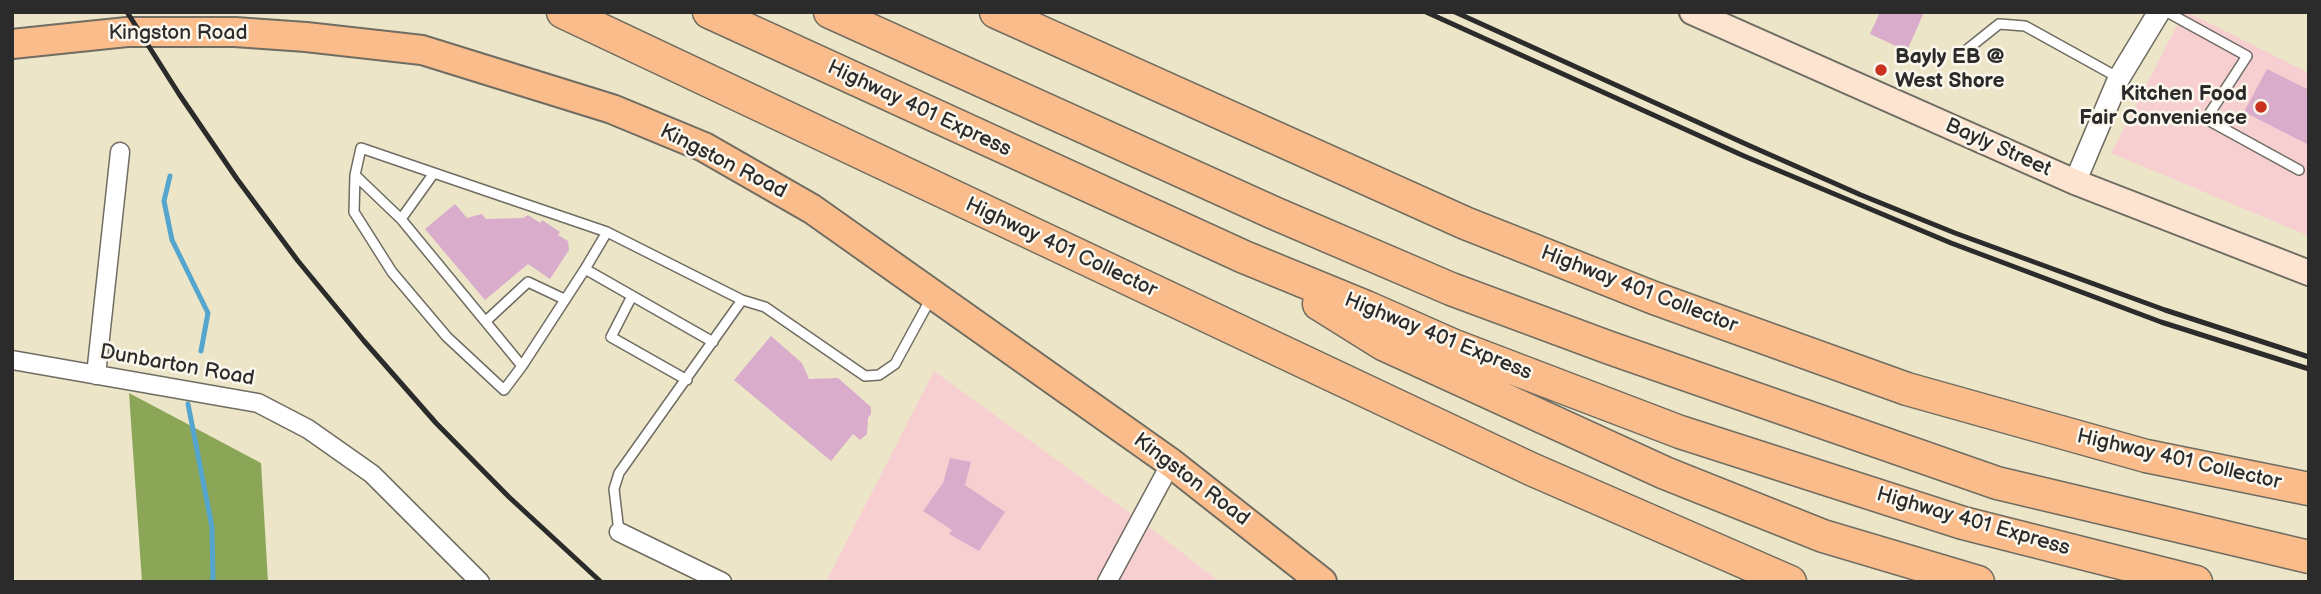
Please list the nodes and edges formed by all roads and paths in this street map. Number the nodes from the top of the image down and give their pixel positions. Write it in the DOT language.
graph roads {
  1 [pos="564,12"];
  2 [pos="709,12"];
  3 [pos="830,12"];
  4 [pos="996,12"];
  5 [pos="1692,12"];
  6 [pos="2159,12"];
  7 [pos="2166,12"];
  8 [pos="12,44"];
  9 [pos="1964,52"];
  10 [pos="2119,78"];
  11 [pos="120,152"];
  12 [pos="2298,170"];
  13 [pos="434,173"];
  14 [pos="355,175"];
  15 [pos="2075,181"];
  16 [pos="401,219"];
  17 [pos="607,232"];
  18 [pos="1244,257"];
  19 [pos="585,269"];
  20 [pos="2309,273"];
  21 [pos="933,294"];
  22 [pos="632,296"];
  23 [pos="564,299"];
  24 [pos="742,300"];
  25 [pos="486,321"];
  26 [pos="713,342"];
  27 [pos="12,360"];
  28 [pos="522,366"];
  29 [pos="96,375"];
  30 [pos="687,380"];
  31 [pos="1171,463"];
  32 [pos="2309,489"];
  33 [pos="620,532"];
  34 [pos="2309,557"];
  35 [pos="480,582"];
  36 [pos="722,582"];
  37 [pos="1107,582"];
  38 [pos="1322,582"];
  39 [pos="1790,582"];
  40 [pos="1978,582"];
  41 [pos="2196,582"];
  1 -- 39 [label="highway, Highway 401 Collector"];
  2 -- 18 [label="highway, Highway 401 Express"];
  3 -- 34 [label="highway"];
  4 -- 32 [label="highway, Highway 401 Collector"];
  5 -- 15 [label="main road, Bayly Street"];
  6 -- 10 [label="street"];
  7 -- 12 [label="lane"];
  8 -- 21 [label="main road, Kingston Road"];
  9 -- 10 [label="lane"];
  10 -- 15 [label="street"];
  11 -- 29 [label="street"];
  13 -- 14 [label="lane"];
  13 -- 16 [label="lane"];
  13 -- 17 [label="lane"];
  14 -- 16 [label="lane"];
  14 -- 28 [label="lane"];
  15 -- 20 [label="main road, Bayly Street"];
  16 -- 25 [label="lane"];
  17 -- 19 [label="lane"];
  17 -- 24 [label="lane"];
  18 -- 40 [label="highway"];
  18 -- 41 [label="highway, Highway 401 Express"];
  19 -- 22 [label="lane"];
  19 -- 23 [label="lane"];
  21 -- 24 [label="lane"];
  21 -- 31 [label="main road, Kingston Road"];
  22 -- 26 [label="lane"];
  22 -- 30 [label="lane"];
  23 -- 25 [label="lane"];
  23 -- 28 [label="lane"];
  24 -- 26 [label="lane"];
  25 -- 28 [label="lane"];
  26 -- 30 [label="lane"];
  27 -- 29 [label="street, Dunbarton Road"];
  29 -- 35 [label="street, Dunbarton Road"];
  30 -- 33 [label="lane"];
  31 -- 37 [label="street"];
  31 -- 38 [label="main road, Kingston Road"];
  33 -- 36 [label="street"];
}
